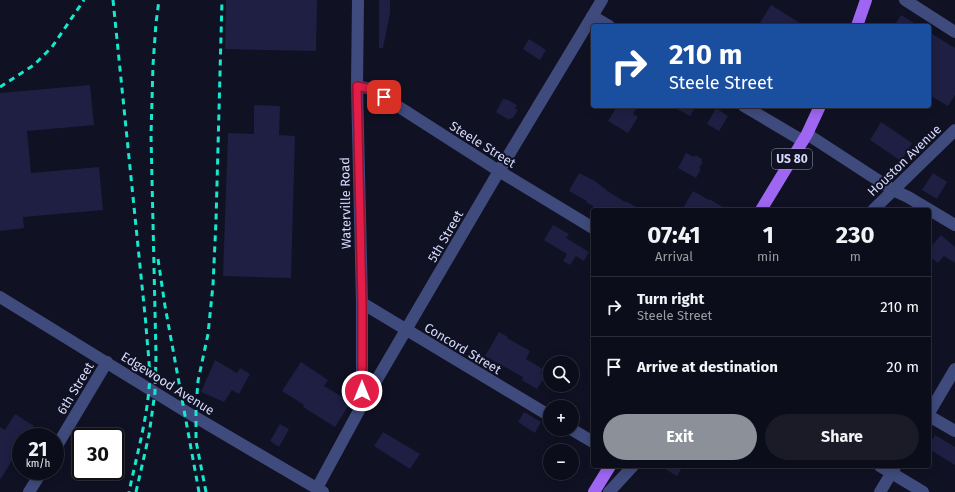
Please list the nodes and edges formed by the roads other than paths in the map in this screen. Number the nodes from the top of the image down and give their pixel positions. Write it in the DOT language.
graph roads {
  1 [pos="358,0"];
  2 [pos="602,0"];
  3 [pos="866,0"];
  4 [pos="905,0"];
  5 [pos="592,16"];
  6 [pos="606,24"];
  7 [pos="858,24"];
  8 [pos="955,32"];
  9 [pos="357,86"];
  10 [pos="748,108"];
  11 [pos="819,108"];
  12 [pos="955,130"];
  13 [pos="805,138"];
  14 [pos="499,171"];
  15 [pos="893,190"];
  16 [pos="762,208"];
  17 [pos="875,208"];
  18 [pos="926,208"];
  19 [pos="931,211"];
  20 [pos="955,225"];
  21 [pos="591,227"];
  22 [pos="0,297"];
  23 [pos="362,303"];
  24 [pos="406,330"];
  25 [pos="107,362"];
  26 [pos="955,369"];
  27 [pos="362,405"];
  28 [pos="931,410"];
  29 [pos="543,412"];
  30 [pos="931,417"];
  31 [pos="955,431"];
  32 [pos="64,434"];
  33 [pos="579,434"];
  34 [pos="591,441"];
  35 [pos="609,468"];
  36 [pos="631,468"];
  37 [pos="893,470"];
  38 [pos="36,480"];
  39 [pos="320,490"];
  40 [pos="29,492"];
  41 [pos="594,492"];
  42 [pos="609,492"];
  43 [pos="880,492"];
  44 [pos="923,492"];
  1 -- 9 [label="street, Waterville Road"];
  2 -- 5 [label="street, 5th Street"];
  3 -- 7 [label="main road"];
  4 -- 8 [label="street"];
  5 -- 6 [label="street"];
  5 -- 14 [label="street, 5th Street"];
  9 -- 14 [label="street, Steele Street"];
  9 -- 23 [label="street, Waterville Road"];
  10 -- 13 [label="street"];
  11 -- 13 [label="main road, US 80"];
  12 -- 15 [label="street, Houston Avenue"];
  13 -- 15 [label="street"];
  13 -- 16 [label="main road, US 80"];
  14 -- 21 [label="street, Steele Street"];
  14 -- 24 [label="street, 5th Street"];
  15 -- 17 [label="street, Houston Avenue"];
  15 -- 18 [label="street"];
  19 -- 20 [label="street"];
  22 -- 25 [label="street, Edgewood Avenue"];
  23 -- 24 [label="street, Concord Street"];
  23 -- 27 [label="street, Waterville Road"];
  24 -- 27 [label="street, 5th Street"];
  24 -- 29 [label="street, Concord Street"];
  25 -- 32 [label="street, 6th Street"];
  25 -- 39 [label="street, Edgewood Avenue"];
  26 -- 28 [label="street"];
  27 -- 39 [label="street, 5th Street"];
  30 -- 31 [label="street"];
  33 -- 34 [label="street"];
  35 -- 41 [label="main road"];
  36 -- 42 [label="street"];
  37 -- 43 [label="street"];
  37 -- 44 [label="street"];
  38 -- 40 [label="street"];
}
